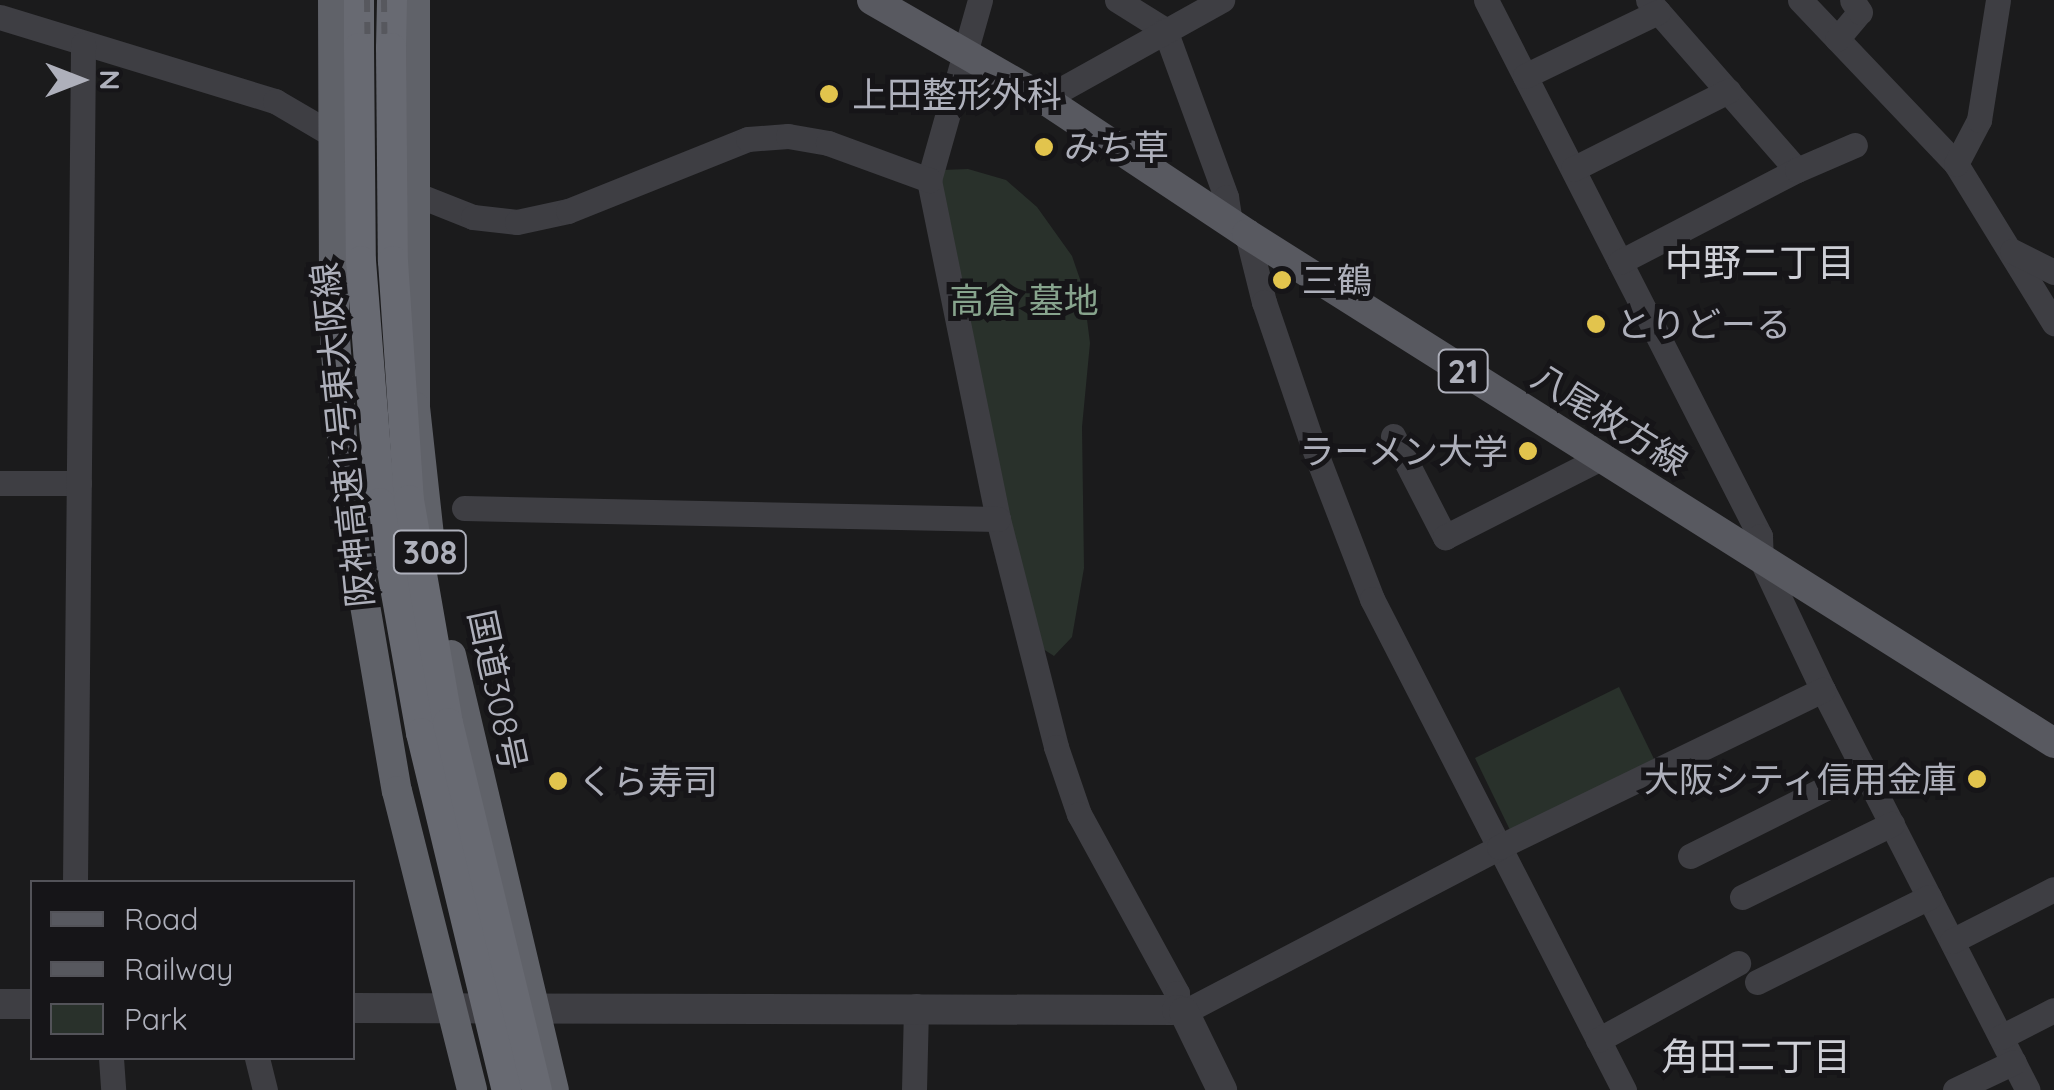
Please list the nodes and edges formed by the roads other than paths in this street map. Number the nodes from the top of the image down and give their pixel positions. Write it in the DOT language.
graph roads {
  1 [pos="333,0"];
  2 [pos="359,0"];
  3 [pos="392,0"];
  4 [pos="415,0"];
  5 [pos="872,0"];
  6 [pos="980,0"];
  7 [pos="1117,0"];
  8 [pos="1222,0"];
  9 [pos="1486,0"];
  10 [pos="1800,0"];
  11 [pos="1852,0"];
  12 [pos="1998,0"];
  13 [pos="1653,6"];
  14 [pos="0,16"];
  15 [pos="1165,30"];
  16 [pos="1837,40"];
  17 [pos="83,44"];
  18 [pos="967,53"];
  19 [pos="1525,76"];
  20 [pos="1728,90"];
  21 [pos="1044,99"];
  22 [pos="333,135"];
  23 [pos="1855,146"];
  24 [pos="1956,164"];
  25 [pos="1573,169"];
  26 [pos="1798,170"];
  27 [pos="929,180"];
  28 [pos="415,194"];
  29 [pos="1238,228"];
  30 [pos="2012,251"];
  31 [pos="1620,262"];
  32 [pos="2054,272"];
  33 [pos="2054,324"];
  34 [pos="1394,436"];
  35 [pos="1601,458"];
  36 [pos="0,483"];
  37 [pos="79,483"];
  38 [pos="464,508"];
  39 [pos="998,518"];
  40 [pos="1761,559"];
  41 [pos="1823,690"];
  42 [pos="2054,743"];
  43 [pos="1864,768"];
  44 [pos="1892,824"];
  45 [pos="1499,847"];
  46 [pos="1690,856"];
  47 [pos="75,880"];
  48 [pos="2054,889"];
  49 [pos="1929,897"];
  50 [pos="1742,898"];
  51 [pos="1952,941"];
  52 [pos="0,1004"];
  53 [pos="30,1004"];
  54 [pos="534,1006"];
  55 [pos="916,1006"];
  56 [pos="355,1008"];
  57 [pos="453,1008"];
  58 [pos="2054,1010"];
  59 [pos="1180,1011"];
  60 [pos="2001,1037"];
  61 [pos="1598,1040"];
  62 [pos="110,1060"];
  63 [pos="257,1060"];
  64 [pos="2014,1062"];
  65 [pos="113,1090"];
  66 [pos="264,1090"];
  67 [pos="472,1090"];
  68 [pos="507,1090"];
  69 [pos="536,1090"];
  70 [pos="554,1090"];
  71 [pos="914,1090"];
  72 [pos="1222,1090"];
  73 [pos="1624,1090"];
  74 [pos="1955,1090"];
  75 [pos="2028,1090"];
  1 -- 22 [label="highway, 308"];
  2 -- 68 [label="highway, 阪神高速13号東大阪線, bridge"];
  3 -- 69 [label="highway, 阪神高速13号東大阪線, bridge"];
  4 -- 28 [label="highway, 国道308号 / 308"];
  5 -- 18 [label="main road, 八尾枚方線 / 21"];
  6 -- 18 [label="street"];
  7 -- 15 [label="street"];
  8 -- 15 [label="street"];
  9 -- 19 [label="street"];
  10 -- 16 [label="street"];
  11 -- 16 [label="street"];
  12 -- 24 [label="street"];
  13 -- 19 [label="street"];
  13 -- 20 [label="street"];
  14 -- 17 [label="street"];
  15 -- 21 [label="street"];
  15 -- 29 [label="street"];
  16 -- 24 [label="street"];
  17 -- 22 [label="street"];
  17 -- 37 [label="street"];
  18 -- 21 [label="main road, 八尾枚方線 / 21"];
  18 -- 27 [label="street"];
  19 -- 25 [label="street"];
  20 -- 25 [label="street"];
  20 -- 26 [label="street"];
  21 -- 29 [label="main road, 八尾枚方線 / 21"];
  22 -- 57 [label="highway, 308"];
  23 -- 26 [label="street"];
  24 -- 30 [label="street"];
  25 -- 31 [label="street"];
  26 -- 31 [label="street"];
  27 -- 28 [label="street"];
  27 -- 39 [label="street"];
  28 -- 54 [label="highway, 国道308号 / 308"];
  29 -- 35 [label="main road, 八尾枚方線 / 21"];
  29 -- 45 [label="street"];
  30 -- 32 [label="street"];
  30 -- 33 [label="street"];
  31 -- 40 [label="street"];
  34 -- 35 [label="street"];
  35 -- 40 [label="main road, 八尾枚方線 / 21"];
  36 -- 37 [label="street"];
  37 -- 47 [label="street"];
  38 -- 39 [label="street"];
  39 -- 59 [label="street"];
  40 -- 41 [label="street"];
  40 -- 42 [label="main road, 八尾枚方線 / 21"];
  41 -- 43 [label="street"];
  41 -- 45 [label="street"];
  43 -- 44 [label="street"];
  43 -- 46 [label="street"];
  44 -- 49 [label="street"];
  44 -- 50 [label="street"];
  45 -- 59 [label="street"];
  45 -- 61 [label="street"];
  48 -- 51 [label="street"];
  49 -- 51 [label="street"];
  49 -- 61 [label="street"];
  51 -- 60 [label="street"];
  52 -- 53 [label="street"];
  54 -- 55 [label="street"];
  54 -- 57 [label="street"];
  54 -- 70 [label="highway, 国道308号 / 308"];
  55 -- 59 [label="street"];
  55 -- 71 [label="street"];
  56 -- 57 [label="street"];
  57 -- 67 [label="highway, 308"];
  58 -- 60 [label="street"];
  59 -- 72 [label="street"];
  60 -- 64 [label="street"];
  61 -- 73 [label="street"];
  62 -- 65 [label="street"];
  63 -- 66 [label="street"];
  64 -- 74 [label="street"];
  64 -- 75 [label="street"];
}
